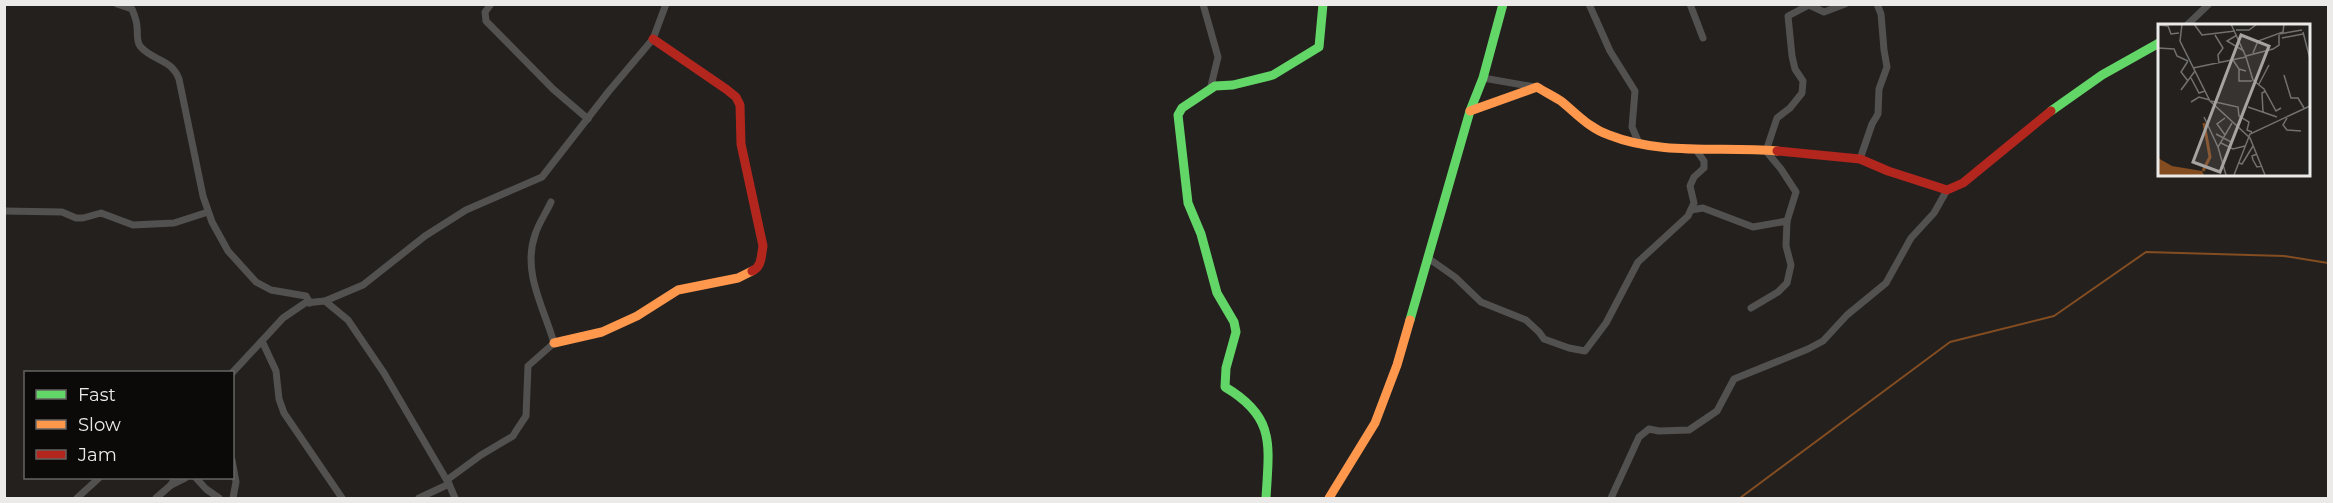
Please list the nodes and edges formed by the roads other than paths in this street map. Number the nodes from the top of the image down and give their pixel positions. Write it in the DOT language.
graph roads {
  1 [pos="117,4"];
  2 [pos="491,4"];
  3 [pos="666,4"];
  4 [pos="1203,4"];
  5 [pos="1323,4"];
  6 [pos="1503,4"];
  7 [pos="1589,4"];
  8 [pos="1690,4"];
  9 [pos="1845,4"];
  10 [pos="1877,4"];
  11 [pos="2209,4"];
  12 [pos="2188,24"];
  13 [pos="1703,38"];
  14 [pos="653,39"];
  15 [pos="2158,44"];
  16 [pos="1483,78"];
  17 [pos="1537,87"];
  18 [pos="1210,90"];
  19 [pos="1470,111"];
  20 [pos="588,119"];
  21 [pos="1639,143"];
  22 [pos="1696,150"];
  23 [pos="1766,151"];
  24 [pos="1860,159"];
  25 [pos="1947,190"];
  26 [pos="551,202"];
  27 [pos="1691,210"];
  28 [pos="4,211"];
  29 [pos="208,212"];
  30 [pos="1787,221"];
  31 [pos="1428,258"];
  32 [pos="326,301"];
  33 [pos="310,303"];
  34 [pos="1751,308"];
  35 [pos="262,341"];
  36 [pos="554,343"];
  37 [pos="234,371"];
  38 [pos="234,471"];
  39 [pos="97,479"];
  40 [pos="175,479"];
  41 [pos="182,479"];
  42 [pos="198,479"];
  43 [pos="448,482"];
  44 [pos="171,485"];
  45 [pos="78,498"];
  46 [pos="156,498"];
  47 [pos="219,498"];
  48 [pos="233,498"];
  49 [pos="342,498"];
  50 [pos="419,498"];
  51 [pos="455,498"];
  52 [pos="1266,498"];
  53 [pos="1329,498"];
  54 [pos="1611,498"];
  1 -- 29 [label="street"];
  2 -- 20 [label="street"];
  3 -- 14 [label="street"];
  4 -- 18 [label="street"];
  5 -- 18 [label="street"];
  6 -- 16 [label="street"];
  7 -- 21 [label="street"];
  8 -- 13 [label="street"];
  9 -- 23 [label="street"];
  10 -- 24 [label="street"];
  11 -- 12 [label="street"];
  14 -- 20 [label="street"];
  14 -- 36 [label="street"];
  15 -- 25 [label="street"];
  16 -- 17 [label="street"];
  16 -- 19 [label="street"];
  17 -- 19 [label="street"];
  17 -- 21 [label="street"];
  18 -- 52 [label="street"];
  19 -- 31 [label="street"];
  20 -- 32 [label="street"];
  21 -- 22 [label="street"];
  22 -- 23 [label="street"];
  22 -- 27 [label="street"];
  23 -- 24 [label="street"];
  23 -- 30 [label="street"];
  24 -- 25 [label="street"];
  25 -- 54 [label="street"];
  26 -- 36 [label="street"];
  27 -- 30 [label="street"];
  27 -- 31 [label="street"];
  28 -- 29 [label="street"];
  29 -- 33 [label="street"];
  30 -- 34 [label="street"];
  31 -- 53 [label="street"];
  32 -- 33 [label="street"];
  32 -- 43 [label="street"];
  33 -- 35 [label="street"];
  35 -- 37 [label="street"];
  35 -- 49 [label="street"];
  36 -- 43 [label="street"];
  38 -- 48 [label="street"];
  39 -- 45 [label="street"];
  40 -- 44 [label="street"];
  41 -- 44 [label="street"];
  42 -- 47 [label="street"];
  43 -- 50 [label="street"];
  43 -- 51 [label="street"];
  44 -- 46 [label="street"];
}
